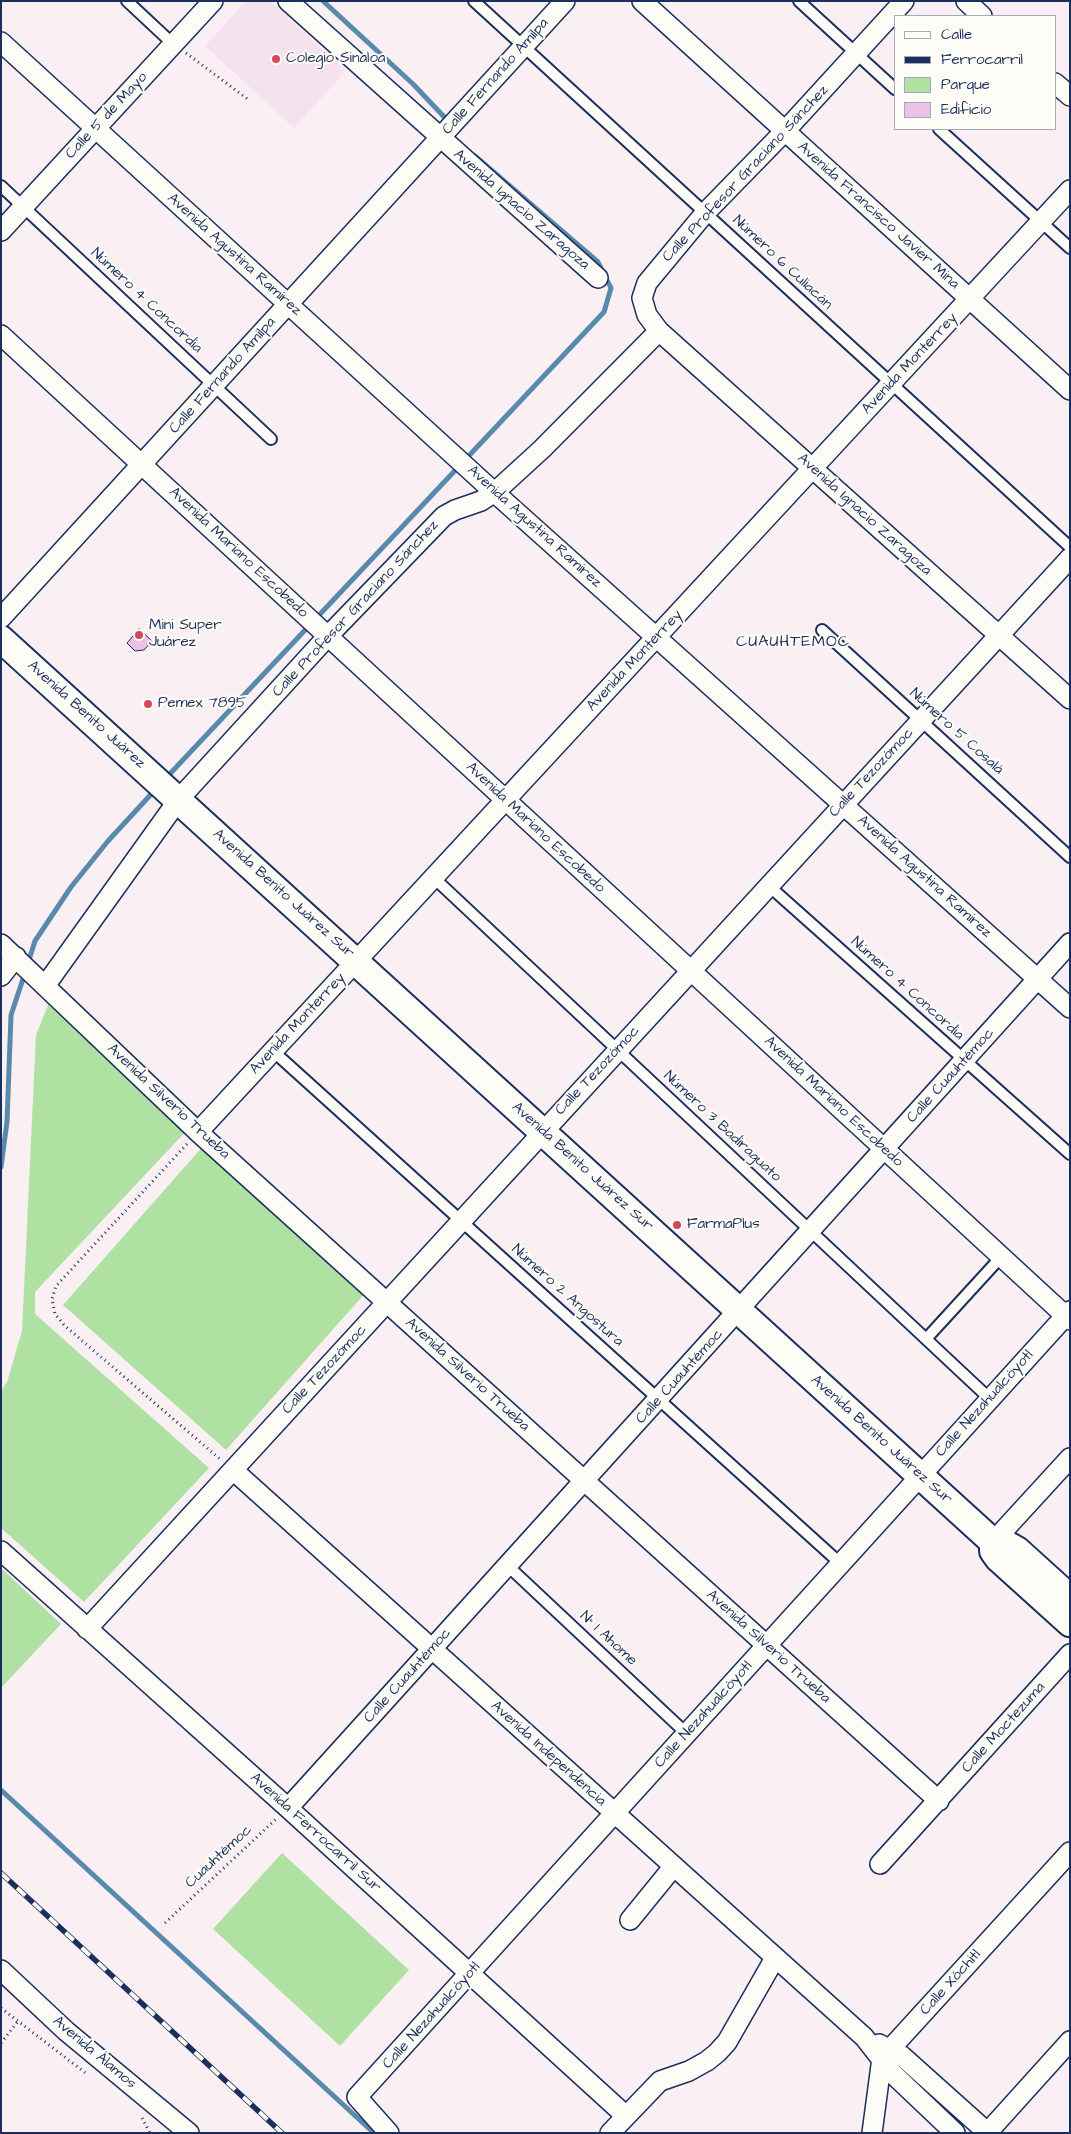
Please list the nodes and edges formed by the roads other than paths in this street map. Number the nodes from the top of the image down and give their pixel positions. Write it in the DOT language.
graph roads {
  1 [pos="127,1"];
  2 [pos="213,1"];
  3 [pos="288,1"];
  4 [pos="474,1"];
  5 [pos="566,1"];
  6 [pos="642,1"];
  7 [pos="799,1"];
  8 [pos="904,1"];
  9 [pos="966,1"];
  10 [pos="981,15"];
  11 [pos="1,42"];
  12 [pos="173,44"];
  13 [pos="524,47"];
  14 [pos="856,54"];
  15 [pos="1056,84"];
  16 [pos="894,88"];
  17 [pos="1070,96"];
  18 [pos="95,128"];
  19 [pos="940,130"];
  20 [pos="785,132"];
  21 [pos="440,138"];
  22 [pos="1,186"];
  23 [pos="1070,190"];
  24 [pos="23,206"];
  25 [pos="706,213"];
  26 [pos="1041,222"];
  27 [pos="1,230"];
  28 [pos="1070,248"];
  29 [pos="598,278"];
  30 [pos="970,300"];
  31 [pos="288,304"];
  32 [pos="659,331"];
  33 [pos="1,335"];
  34 [pos="892,384"];
  35 [pos="214,385"];
  36 [pos="1070,390"];
  37 [pos="271,439"];
  38 [pos="142,464"];
  39 [pos="813,469"];
  40 [pos="490,487"];
  41 [pos="1070,547"];
  42 [pos="1070,558"];
  43 [pos="1,618"];
  44 [pos="822,630"];
  45 [pos="328,636"];
  46 [pos="998,636"];
  47 [pos="657,638"];
  48 [pos="1,639"];
  49 [pos="1070,699"];
  50 [pos="920,720"];
  51 [pos="175,796"];
  52 [pos="506,800"];
  53 [pos="843,804"];
  54 [pos="1070,857"];
  55 [pos="434,878"];
  56 [pos="769,886"];
  57 [pos="1070,943"];
  58 [pos="1,944"];
  59 [pos="16,957"];
  60 [pos="356,961"];
  61 [pos="691,970"];
  62 [pos="1,976"];
  63 [pos="1038,979"];
  64 [pos="45,986"];
  65 [pos="1070,1008"];
  66 [pos="618,1050"];
  67 [pos="273,1051"];
  68 [pos="965,1060"];
  69 [pos="198,1132"];
  70 [pos="543,1132"];
  71 [pos="885,1150"];
  72 [pos="1070,1154"];
  73 [pos="461,1221"];
  74 [pos="811,1231"];
  75 [pos="1001,1257"];
  76 [pos="387,1302"];
  77 [pos="739,1311"];
  78 [pos="1068,1315"];
  79 [pos="926,1339"];
  80 [pos="990,1399"];
  81 [pos="659,1400"];
  82 [pos="1070,1458"];
  83 [pos="233,1470"];
  84 [pos="920,1476"];
  85 [pos="585,1481"];
  86 [pos="994,1542"];
  87 [pos="1,1551"];
  88 [pos="841,1564"];
  89 [pos="508,1566"];
  90 [pos="1070,1598"];
  91 [pos="1070,1623"];
  92 [pos="87,1629"];
  93 [pos="766,1646"];
  94 [pos="432,1650"];
  95 [pos="1070,1654"];
  96 [pos="687,1734"];
  97 [pos="939,1801"];
  98 [pos="288,1808"];
  99 [pos="615,1814"];
  100 [pos="1070,1852"];
  101 [pos="880,1864"];
  102 [pos="674,1866"];
  103 [pos="630,1920"];
  104 [pos="775,1958"];
  105 [pos="1,1970"];
  106 [pos="470,1974"];
  107 [pos="1070,2041"];
  108 [pos="886,2054"];
  109 [pos="626,2116"];
  110 [pos="988,2132"];
  111 [pos="189,2133"];
  112 [pos="389,2133"];
  113 [pos="610,2133"];
  114 [pos="872,2133"];
  115 [pos="955,2133"];
  1 -- 12 [label="lane"];
  2 -- 12 [label="street, Calle 5 de Mayo"];
  3 -- 21 [label="street, Avenida Ignacio Zaragoza"];
  4 -- 13 [label="lane, Número 6 Culiacán"];
  5 -- 13 [label="street, Calle Fernando Amilpa"];
  6 -- 20 [label="street, Avenida Francisco Javier Mina"];
  7 -- 14 [label="lane"];
  8 -- 14 [label="street, Calle Profesor Graciano Sánchez"];
  9 -- 10 [label="street"];
  11 -- 18 [label="street, Avenida Agustina Ramírez"];
  12 -- 18 [label="street, Calle 5 de Mayo"];
  13 -- 21 [label="street, Calle Fernando Amilpa"];
  13 -- 25 [label="lane, Número 6 Culiacán"];
  14 -- 16 [label="lane"];
  14 -- 20 [label="street, Calle Profesor Graciano Sánchez"];
  15 -- 17 [label="street"];
  18 -- 24 [label="street, Calle 5 de Mayo"];
  18 -- 31 [label="street, Avenida Agustina Ramírez"];
  19 -- 26 [label="lane"];
  20 -- 25 [label="street, Calle Profesor Graciano Sánchez"];
  20 -- 30 [label="street, Avenida Francisco Javier Mina"];
  21 -- 29 [label="street, Avenida Ignacio Zaragoza"];
  21 -- 31 [label="street, Calle Fernando Amilpa"];
  22 -- 24 [label="lane, Número 4 Concordia"];
  23 -- 26 [label="street, Avenida Monterrey"];
  24 -- 27 [label="street, Calle 5 de Mayo"];
  24 -- 35 [label="lane, Número 4 Concordia"];
  25 -- 32 [label="street, Calle Profesor Graciano Sánchez"];
  25 -- 34 [label="lane, Número 6 Culiacán"];
  26 -- 28 [label="lane"];
  26 -- 30 [label="street, Avenida Monterrey"];
  30 -- 34 [label="street, Avenida Monterrey"];
  30 -- 36 [label="street, Avenida Francisco Javier Mina"];
  31 -- 35 [label="street, Calle Fernando Amilpa"];
  31 -- 40 [label="street, Avenida Agustina Ramírez"];
  32 -- 39 [label="street, Avenida Ignacio Zaragoza"];
  32 -- 40 [label="street, Calle Profesor Graciano Sánchez"];
  33 -- 38 [label="street, Avenida Mariano Escobedo"];
  34 -- 39 [label="street, Avenida Monterrey"];
  34 -- 41 [label="lane, Número 6 Culiacán"];
  35 -- 37 [label="lane, Número 4 Concordia"];
  35 -- 38 [label="street, Calle Fernando Amilpa"];
  38 -- 43 [label="street, Calle Fernando Amilpa"];
  38 -- 45 [label="street, Avenida Mariano Escobedo"];
  39 -- 46 [label="street, Avenida Ignacio Zaragoza"];
  39 -- 47 [label="street, Avenida Monterrey"];
  40 -- 45 [label="street, Calle Profesor Graciano Sánchez"];
  40 -- 47 [label="street, Avenida Agustina Ramírez"];
  42 -- 46 [label="street, Calle Tezozómoc"];
  44 -- 50 [label="lane, Número 5 Cosalá"];
  45 -- 51 [label="street, Calle Profesor Graciano Sánchez"];
  45 -- 52 [label="street, Avenida Mariano Escobedo"];
  46 -- 49 [label="street, Avenida Ignacio Zaragoza"];
  46 -- 50 [label="street, Calle Tezozómoc"];
  47 -- 52 [label="street, Avenida Monterrey"];
  47 -- 53 [label="street, Avenida Agustina Ramírez"];
  48 -- 51 [label="street, Avenida Benito Juárez"];
  50 -- 53 [label="street, Calle Tezozómoc"];
  50 -- 54 [label="lane, Número 5 Cosalá"];
  51 -- 60 [label="street, Avenida Benito Juárez Sur"];
  51 -- 64 [label="street, Calle Profesor Graciano Sánchez"];
  52 -- 55 [label="street, Avenida Monterrey"];
  52 -- 61 [label="street, Avenida Mariano Escobedo"];
  53 -- 56 [label="street, Calle Tezozómoc"];
  53 -- 63 [label="street, Avenida Agustina Ramírez"];
  55 -- 60 [label="street, Avenida Monterrey"];
  55 -- 66 [label="lane, Número 3 Badiraguato"];
  56 -- 61 [label="street, Calle Tezozómoc"];
  56 -- 68 [label="lane, Número 4 Concordia"];
  57 -- 63 [label="street, Calle Cuauhtémoc"];
  58 -- 59 [label="street, Avenida Silverio Trueba"];
  59 -- 62 [label="street"];
  59 -- 64 [label="street, Avenida Silverio Trueba"];
  60 -- 67 [label="street, Avenida Monterrey"];
  60 -- 70 [label="street, Avenida Benito Juárez Sur"];
  61 -- 66 [label="street, Calle Tezozómoc"];
  61 -- 71 [label="street, Avenida Mariano Escobedo"];
  63 -- 65 [label="street, Avenida Agustina Ramírez"];
  63 -- 68 [label="street, Calle Cuauhtémoc"];
  64 -- 69 [label="street, Avenida Silverio Trueba"];
  66 -- 70 [label="street, Calle Tezozómoc"];
  66 -- 74 [label="lane, Número 3 Badiraguato"];
  67 -- 69 [label="street, Avenida Monterrey"];
  67 -- 73 [label="lane, Número 2 Angostura"];
  68 -- 71 [label="street, Calle Cuauhtémoc"];
  68 -- 72 [label="lane, Número 4 Concordia"];
  69 -- 76 [label="street, Avenida Silverio Trueba"];
  70 -- 73 [label="street, Calle Tezozómoc"];
  70 -- 77 [label="street, Avenida Benito Juárez Sur"];
  71 -- 74 [label="street, Calle Cuauhtémoc"];
  71 -- 75 [label="street, Avenida Mariano Escobedo"];
  73 -- 76 [label="street, Calle Tezozómoc"];
  73 -- 81 [label="lane, Número 2 Angostura"];
  74 -- 77 [label="street, Calle Cuauhtémoc"];
  74 -- 79 [label="lane, Número 3 Badiraguato"];
  75 -- 78 [label="street, Avenida Mariano Escobedo"];
  75 -- 79 [label="lane"];
  76 -- 83 [label="street, Calle Tezozómoc"];
  76 -- 85 [label="street, Avenida Silverio Trueba"];
  77 -- 81 [label="street, Calle Cuauhtémoc"];
  77 -- 84 [label="street, Avenida Benito Juárez Sur"];
  78 -- 80 [label="street, Calle Nezahualcóyotl"];
  79 -- 80 [label="lane, Número 3 Badiraguato"];
  80 -- 84 [label="street, Calle Nezahualcóyotl"];
  81 -- 85 [label="street, Calle Cuauhtémoc"];
  81 -- 88 [label="lane, Número 2 Angostura"];
  82 -- 86 [label="street"];
  83 -- 92 [label="street, Calle Tezozómoc"];
  83 -- 94 [label="street, Avenida Independencia"];
  84 -- 86 [label="street, Avenida Benito Juárez Sur"];
  84 -- 88 [label="street, Calle Nezahualcóyotl"];
  85 -- 89 [label="street, Calle Cuauhtémoc"];
  85 -- 93 [label="street, Avenida Silverio Trueba"];
  86 -- 90 [label="street"];
  86 -- 91 [label="street"];
  87 -- 92 [label="street, Avenida Ferrocarril Sur"];
  88 -- 93 [label="street, Calle Nezahualcóyotl"];
  89 -- 94 [label="street, Calle Cuauhtémoc"];
  89 -- 96 [label="lane, N° 1 Ahome"];
  92 -- 98 [label="street, Avenida Ferrocarril Sur"];
  93 -- 96 [label="street, Calle Nezahualcóyotl"];
  93 -- 97 [label="street, Avenida Silverio Trueba"];
  94 -- 98 [label="street, Calle Cuauhtémoc"];
  94 -- 99 [label="street, Avenida Independencia"];
  95 -- 97 [label="street, Calle Moctezuma"];
  96 -- 99 [label="street, Calle Nezahualcóyotl"];
  97 -- 101 [label="street, Calle Moctezuma"];
  98 -- 106 [label="street, Avenida Ferrocarril Sur"];
  99 -- 102 [label="street, Avenida Independencia"];
  99 -- 106 [label="street, Calle Nezahualcóyotl"];
  100 -- 108 [label="street, Calle Xóchitl"];
  102 -- 103 [label="street"];
  102 -- 104 [label="street, Avenida Independencia"];
  104 -- 108 [label="street, Avenida Independencia"];
  104 -- 109 [label="street"];
  105 -- 111 [label="street, Avenida Álamos"];
  106 -- 109 [label="street, Avenida Ferrocarril Sur"];
  106 -- 112 [label="street, Calle Nezahualcóyotl"];
  107 -- 110 [label="street"];
  108 -- 110 [label="street, Avenida Independencia"];
  108 -- 114 [label="street"];
  108 -- 115 [label="street, Avenida Independencia"];
  109 -- 113 [label="street"];
}
